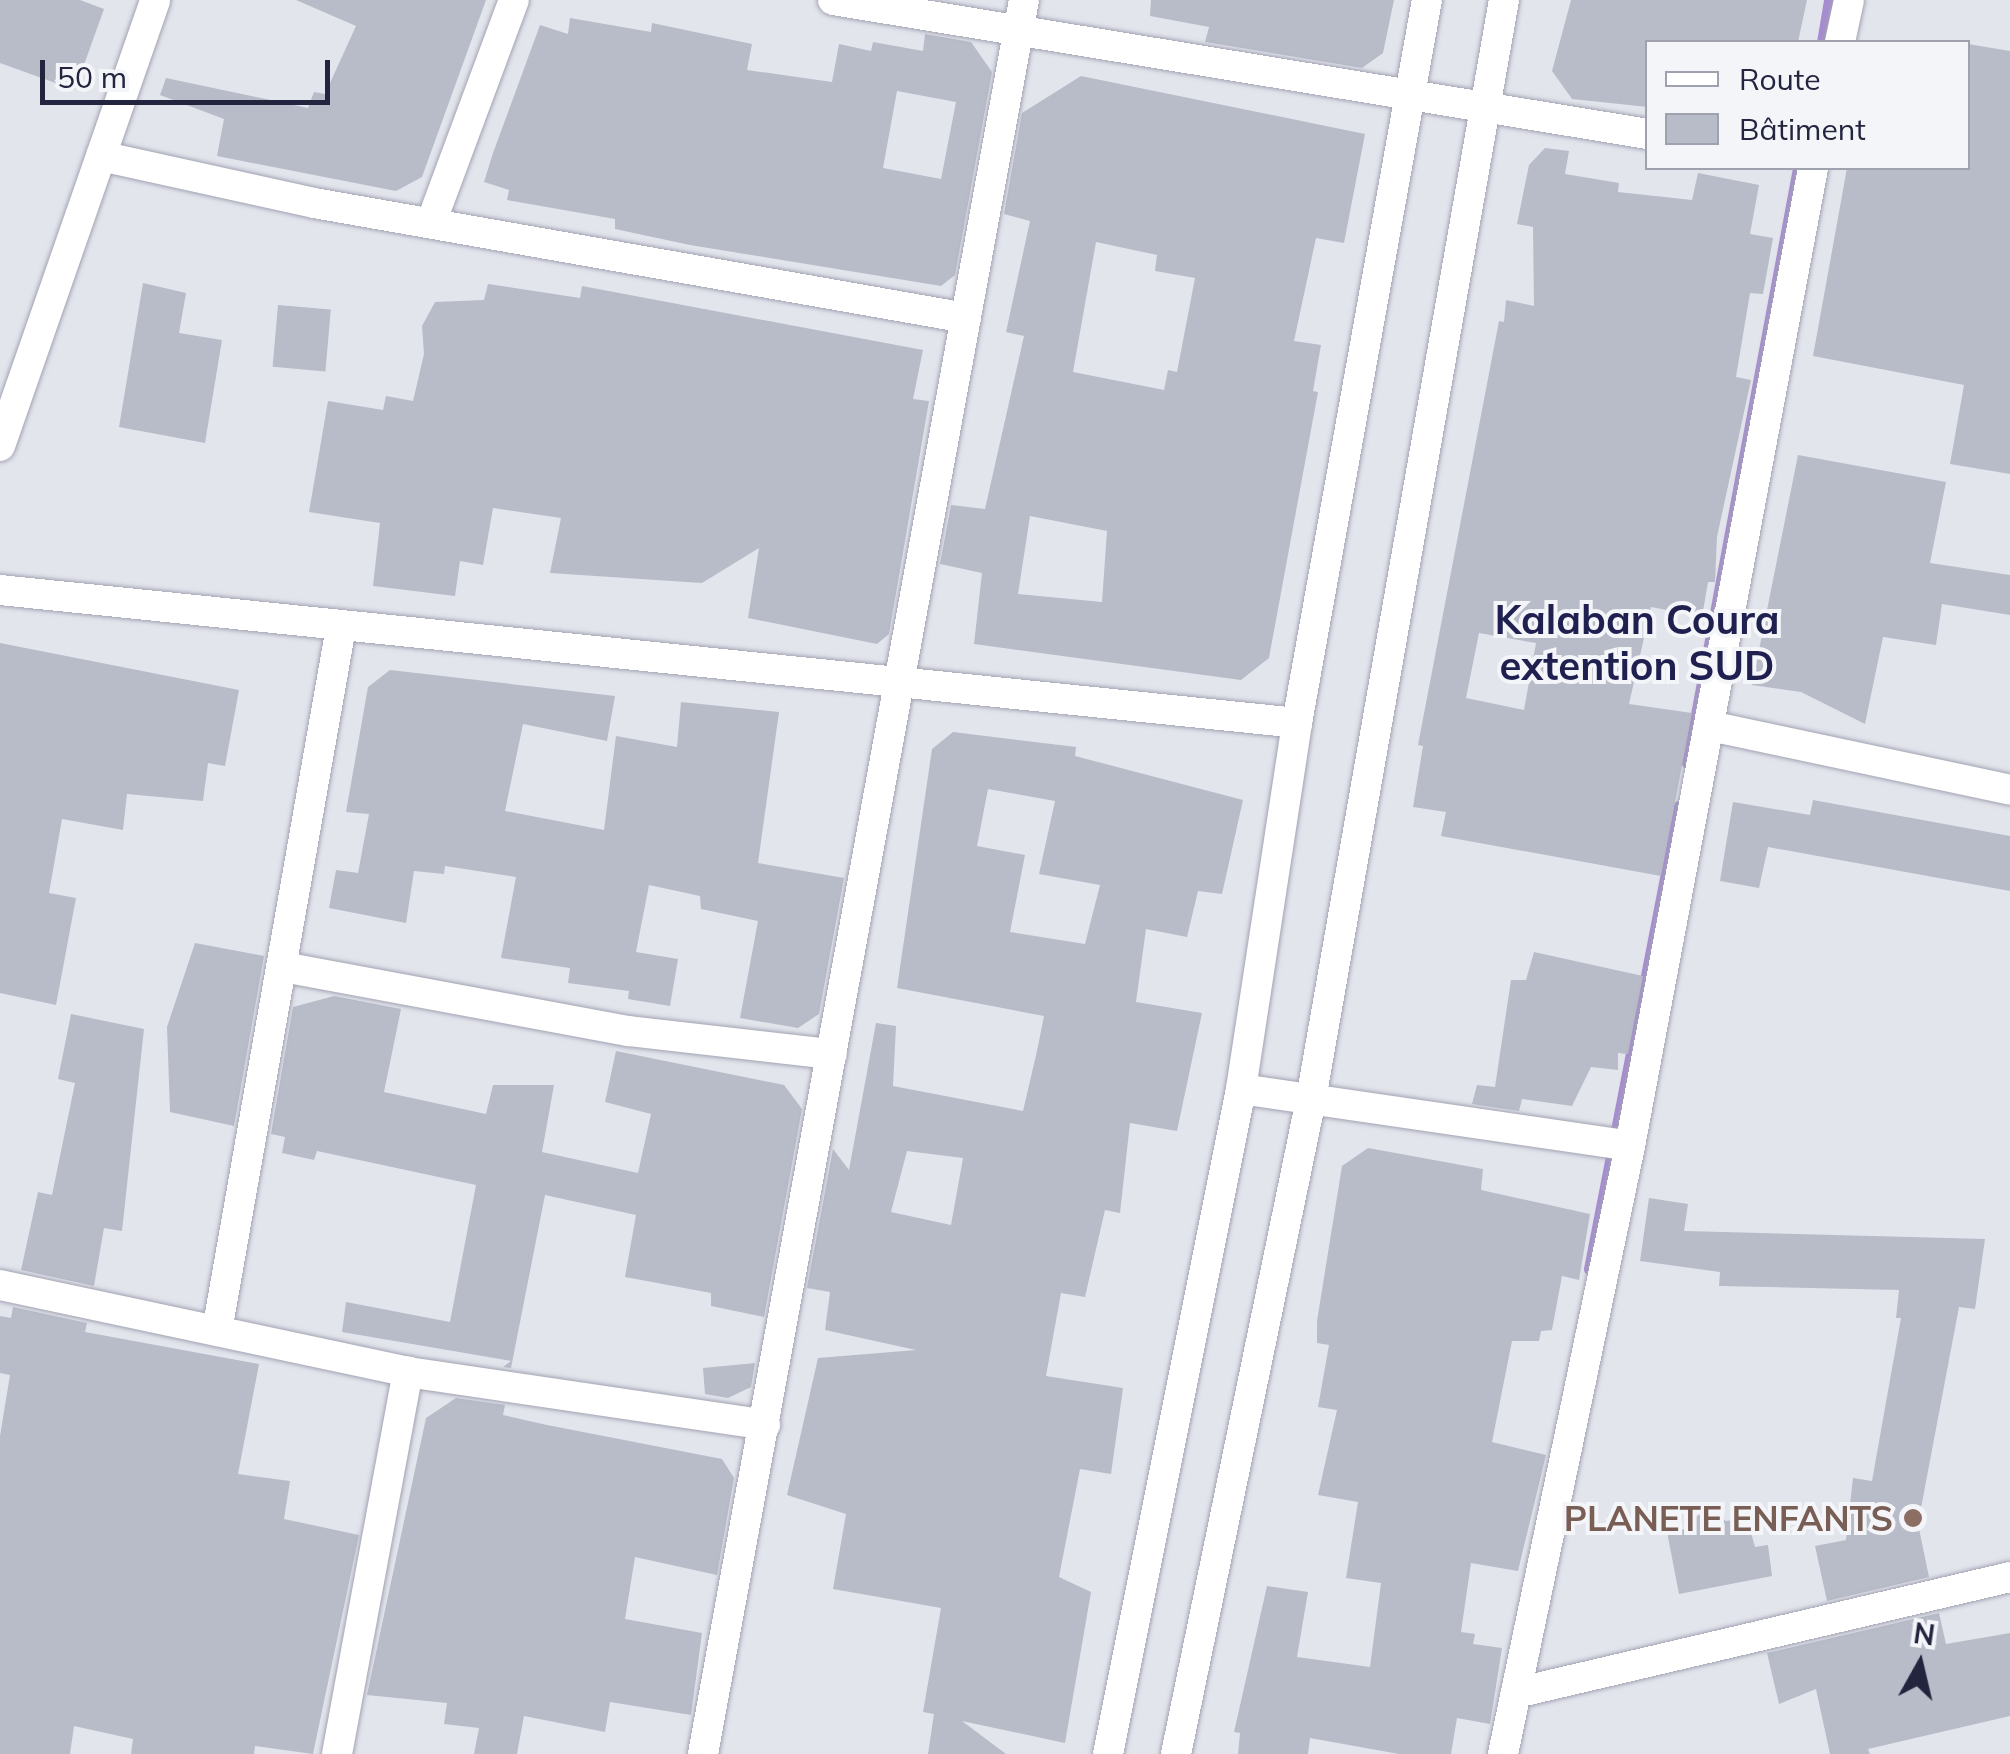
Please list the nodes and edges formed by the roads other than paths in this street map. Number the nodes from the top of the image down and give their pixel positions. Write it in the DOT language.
graph roads {
  1 [pos="156,0"];
  2 [pos="514,0"];
  3 [pos="833,0"];
  4 [pos="1024,0"];
  5 [pos="1427,0"];
  6 [pos="1504,0"];
  7 [pos="1849,0"];
  8 [pos="1019,30"];
  9 [pos="1840,40"];
  10 [pos="1410,94"];
  11 [pos="1486,106"];
  12 [pos="1645,133"];
  13 [pos="101,156"];
  14 [pos="1813,170"];
  15 [pos="430,224"];
  16 [pos="966,318"];
  17 [pos="0,446"];
  18 [pos="0,590"];
  19 [pos="341,627"];
  20 [pos="900,680"];
  21 [pos="1297,724"];
  22 [pos="1710,726"];
  23 [pos="2010,790"];
  24 [pos="283,967"];
  25 [pos="832,1054"];
  26 [pos="1242,1089"];
  27 [pos="1311,1099"];
  28 [pos="1630,1146"];
  29 [pos="0,1286"];
  30 [pos="217,1331"];
  31 [pos="408,1372"];
  32 [pos="765,1425"];
  33 [pos="2010,1577"];
  34 [pos="1516,1693"];
  35 [pos="337,1754"];
  36 [pos="704,1754"];
  37 [pos="1108,1754"];
  38 [pos="1176,1754"];
  39 [pos="1503,1754"];
  1 -- 13 [label="street"];
  2 -- 15 [label="street"];
  3 -- 8 [label="street"];
  4 -- 8 [label="street"];
  5 -- 10 [label="street"];
  6 -- 11 [label="street"];
  7 -- 9 [label="street"];
  8 -- 10 [label="street"];
  8 -- 16 [label="street"];
  10 -- 11 [label="street"];
  10 -- 21 [label="street"];
  11 -- 12 [label="street"];
  11 -- 27 [label="street"];
  13 -- 15 [label="street"];
  13 -- 17 [label="street"];
  14 -- 22 [label="street"];
  15 -- 16 [label="street"];
  16 -- 20 [label="street"];
  18 -- 19 [label="street"];
  19 -- 20 [label="street"];
  19 -- 24 [label="street"];
  20 -- 21 [label="street"];
  20 -- 25 [label="street"];
  21 -- 26 [label="street"];
  22 -- 23 [label="street"];
  22 -- 28 [label="street"];
  24 -- 25 [label="street"];
  24 -- 30 [label="street"];
  25 -- 32 [label="street"];
  26 -- 27 [label="street"];
  26 -- 37 [label="street"];
  27 -- 28 [label="street"];
  27 -- 38 [label="street"];
  28 -- 34 [label="street"];
  29 -- 30 [label="street"];
  30 -- 31 [label="street"];
  31 -- 32 [label="street"];
  31 -- 35 [label="street"];
  32 -- 36 [label="street"];
  33 -- 34 [label="street"];
  34 -- 39 [label="street"];
}
